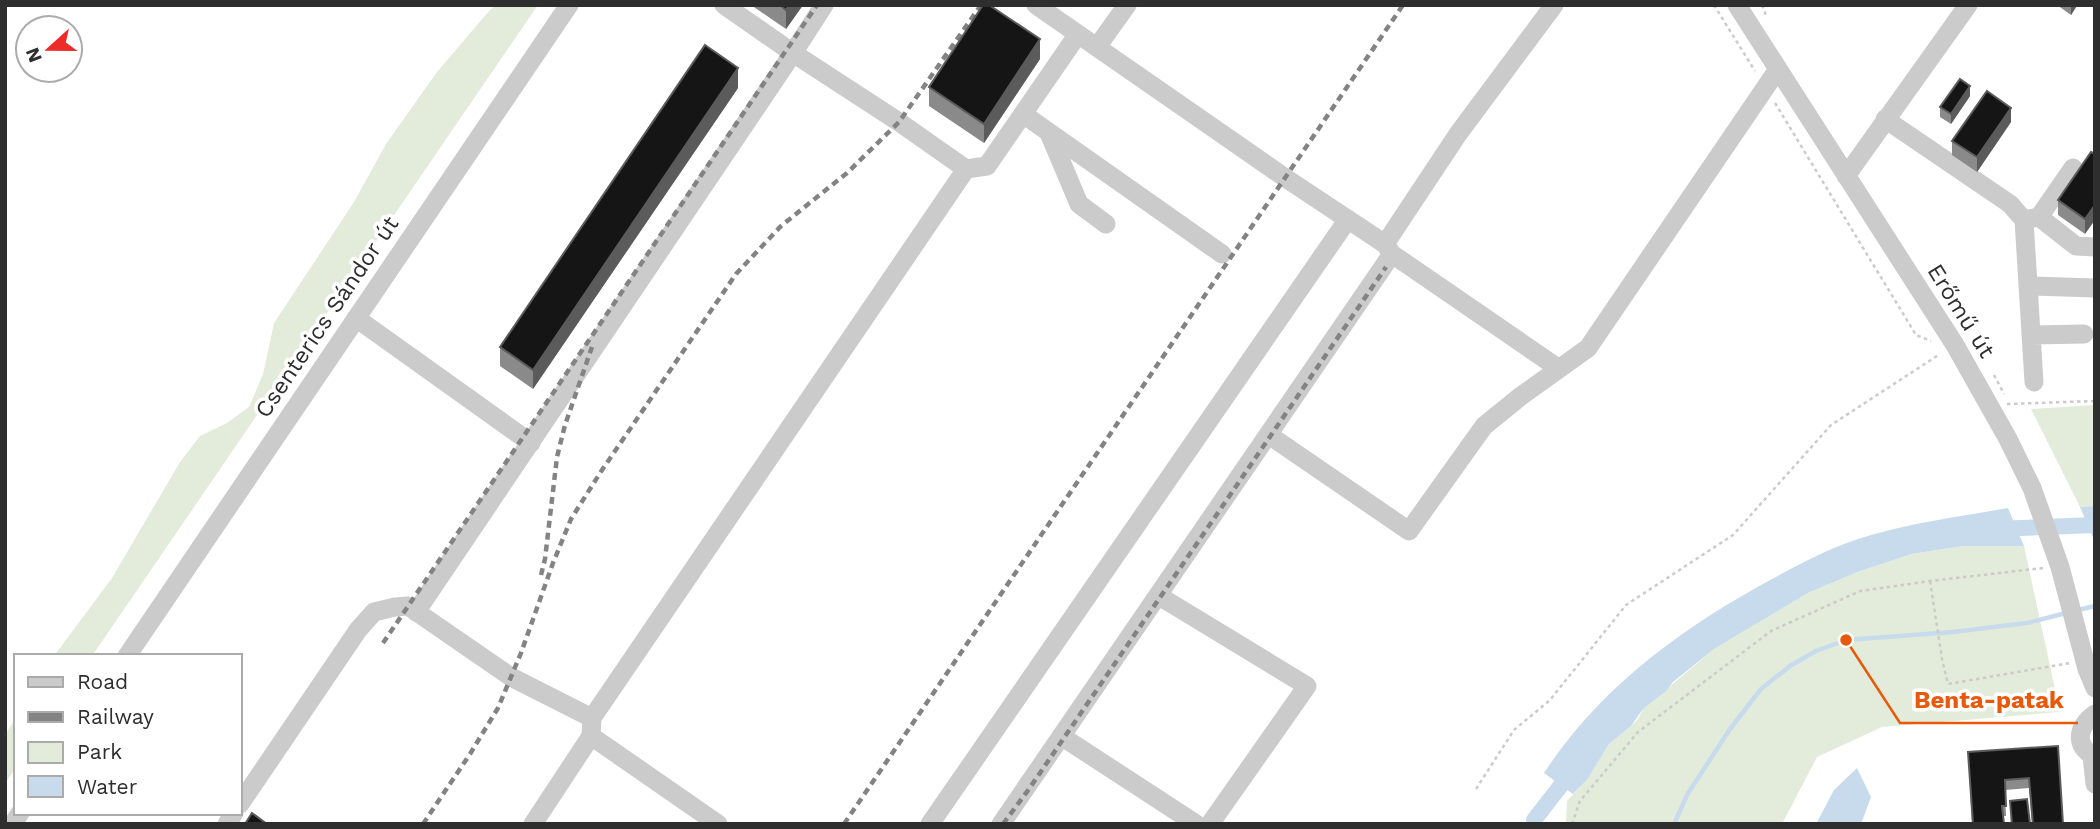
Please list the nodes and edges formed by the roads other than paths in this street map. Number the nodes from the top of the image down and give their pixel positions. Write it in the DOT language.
graph roads {
  1 [pos="569,5"];
  2 [pos="724,5"];
  3 [pos="824,5"];
  4 [pos="1036,5"];
  5 [pos="1128,5"];
  6 [pos="1554,5"];
  7 [pos="1737,5"];
  8 [pos="1968,5"];
  9 [pos="1078,34"];
  10 [pos="1097,47"];
  11 [pos="793,52"];
  12 [pos="1778,69"];
  13 [pos="1023,114"];
  14 [pos="1885,119"];
  15 [pos="1048,132"];
  16 [pos="2073,168"];
  17 [pos="965,169"];
  18 [pos="1846,176"];
  19 [pos="2032,218"];
  20 [pos="1348,219"];
  21 [pos="1107,224"];
  22 [pos="2095,247"];
  23 [pos="1388,249"];
  24 [pos="1222,254"];
  25 [pos="2028,286"];
  26 [pos="2095,288"];
  27 [pos="356,318"];
  28 [pos="2084,334"];
  29 [pos="2031,335"];
  30 [pos="1558,368"];
  31 [pos="2034,382"];
  32 [pos="1269,435"];
  33 [pos="531,443"];
  34 [pos="1159,596"];
  35 [pos="416,612"];
  36 [pos="128,654"];
  37 [pos="2086,665"];
  38 [pos="2095,688"];
  39 [pos="2090,718"];
  40 [pos="592,727"];
  41 [pos="1061,736"];
  42 [pos="2093,757"];
  43 [pos="2095,784"];
  44 [pos="242,801"];
  45 [pos="533,824"];
  46 [pos="718,824"];
  47 [pos="930,824"];
  48 [pos="1001,824"];
  49 [pos="1196,824"];
  50 [pos="1210,824"];
  1 -- 27 [label="street, Csenterics Sándor út"];
  2 -- 11 [label="street"];
  3 -- 11 [label="street"];
  4 -- 9 [label="street"];
  5 -- 10 [label="street"];
  6 -- 23 [label="street"];
  7 -- 12 [label="street, Erőmű út"];
  8 -- 14 [label="street"];
  9 -- 10 [label="street"];
  9 -- 13 [label="street"];
  10 -- 20 [label="street"];
  11 -- 17 [label="street"];
  11 -- 33 [label="street"];
  12 -- 18 [label="street, Erőmű út"];
  12 -- 30 [label="street"];
  13 -- 15 [label="street"];
  13 -- 17 [label="street"];
  14 -- 18 [label="street"];
  14 -- 19 [label="street"];
  15 -- 21 [label="street"];
  15 -- 24 [label="street"];
  16 -- 19 [label="street"];
  17 -- 40 [label="street"];
  18 -- 37 [label="street, Erőmű út"];
  19 -- 22 [label="street"];
  19 -- 25 [label="street"];
  20 -- 23 [label="street"];
  20 -- 47 [label="street"];
  23 -- 30 [label="street"];
  23 -- 32 [label="street"];
  25 -- 26 [label="street"];
  25 -- 29 [label="street"];
  27 -- 33 [label="street"];
  27 -- 36 [label="street, Csenterics Sándor út"];
  28 -- 29 [label="street"];
  29 -- 31 [label="street"];
  30 -- 32 [label="street"];
  32 -- 34 [label="street"];
  33 -- 35 [label="street"];
  34 -- 41 [label="street"];
  34 -- 50 [label="street"];
  35 -- 40 [label="street"];
  35 -- 44 [label="street"];
  37 -- 38 [label="street, Erőmű út"];
  37 -- 39 [label="street, Erőmű út"];
  39 -- 42 [label="street, Erőmű út"];
  40 -- 45 [label="street"];
  40 -- 46 [label="street"];
  41 -- 48 [label="street"];
  41 -- 49 [label="street"];
  42 -- 43 [label="street"];
}
